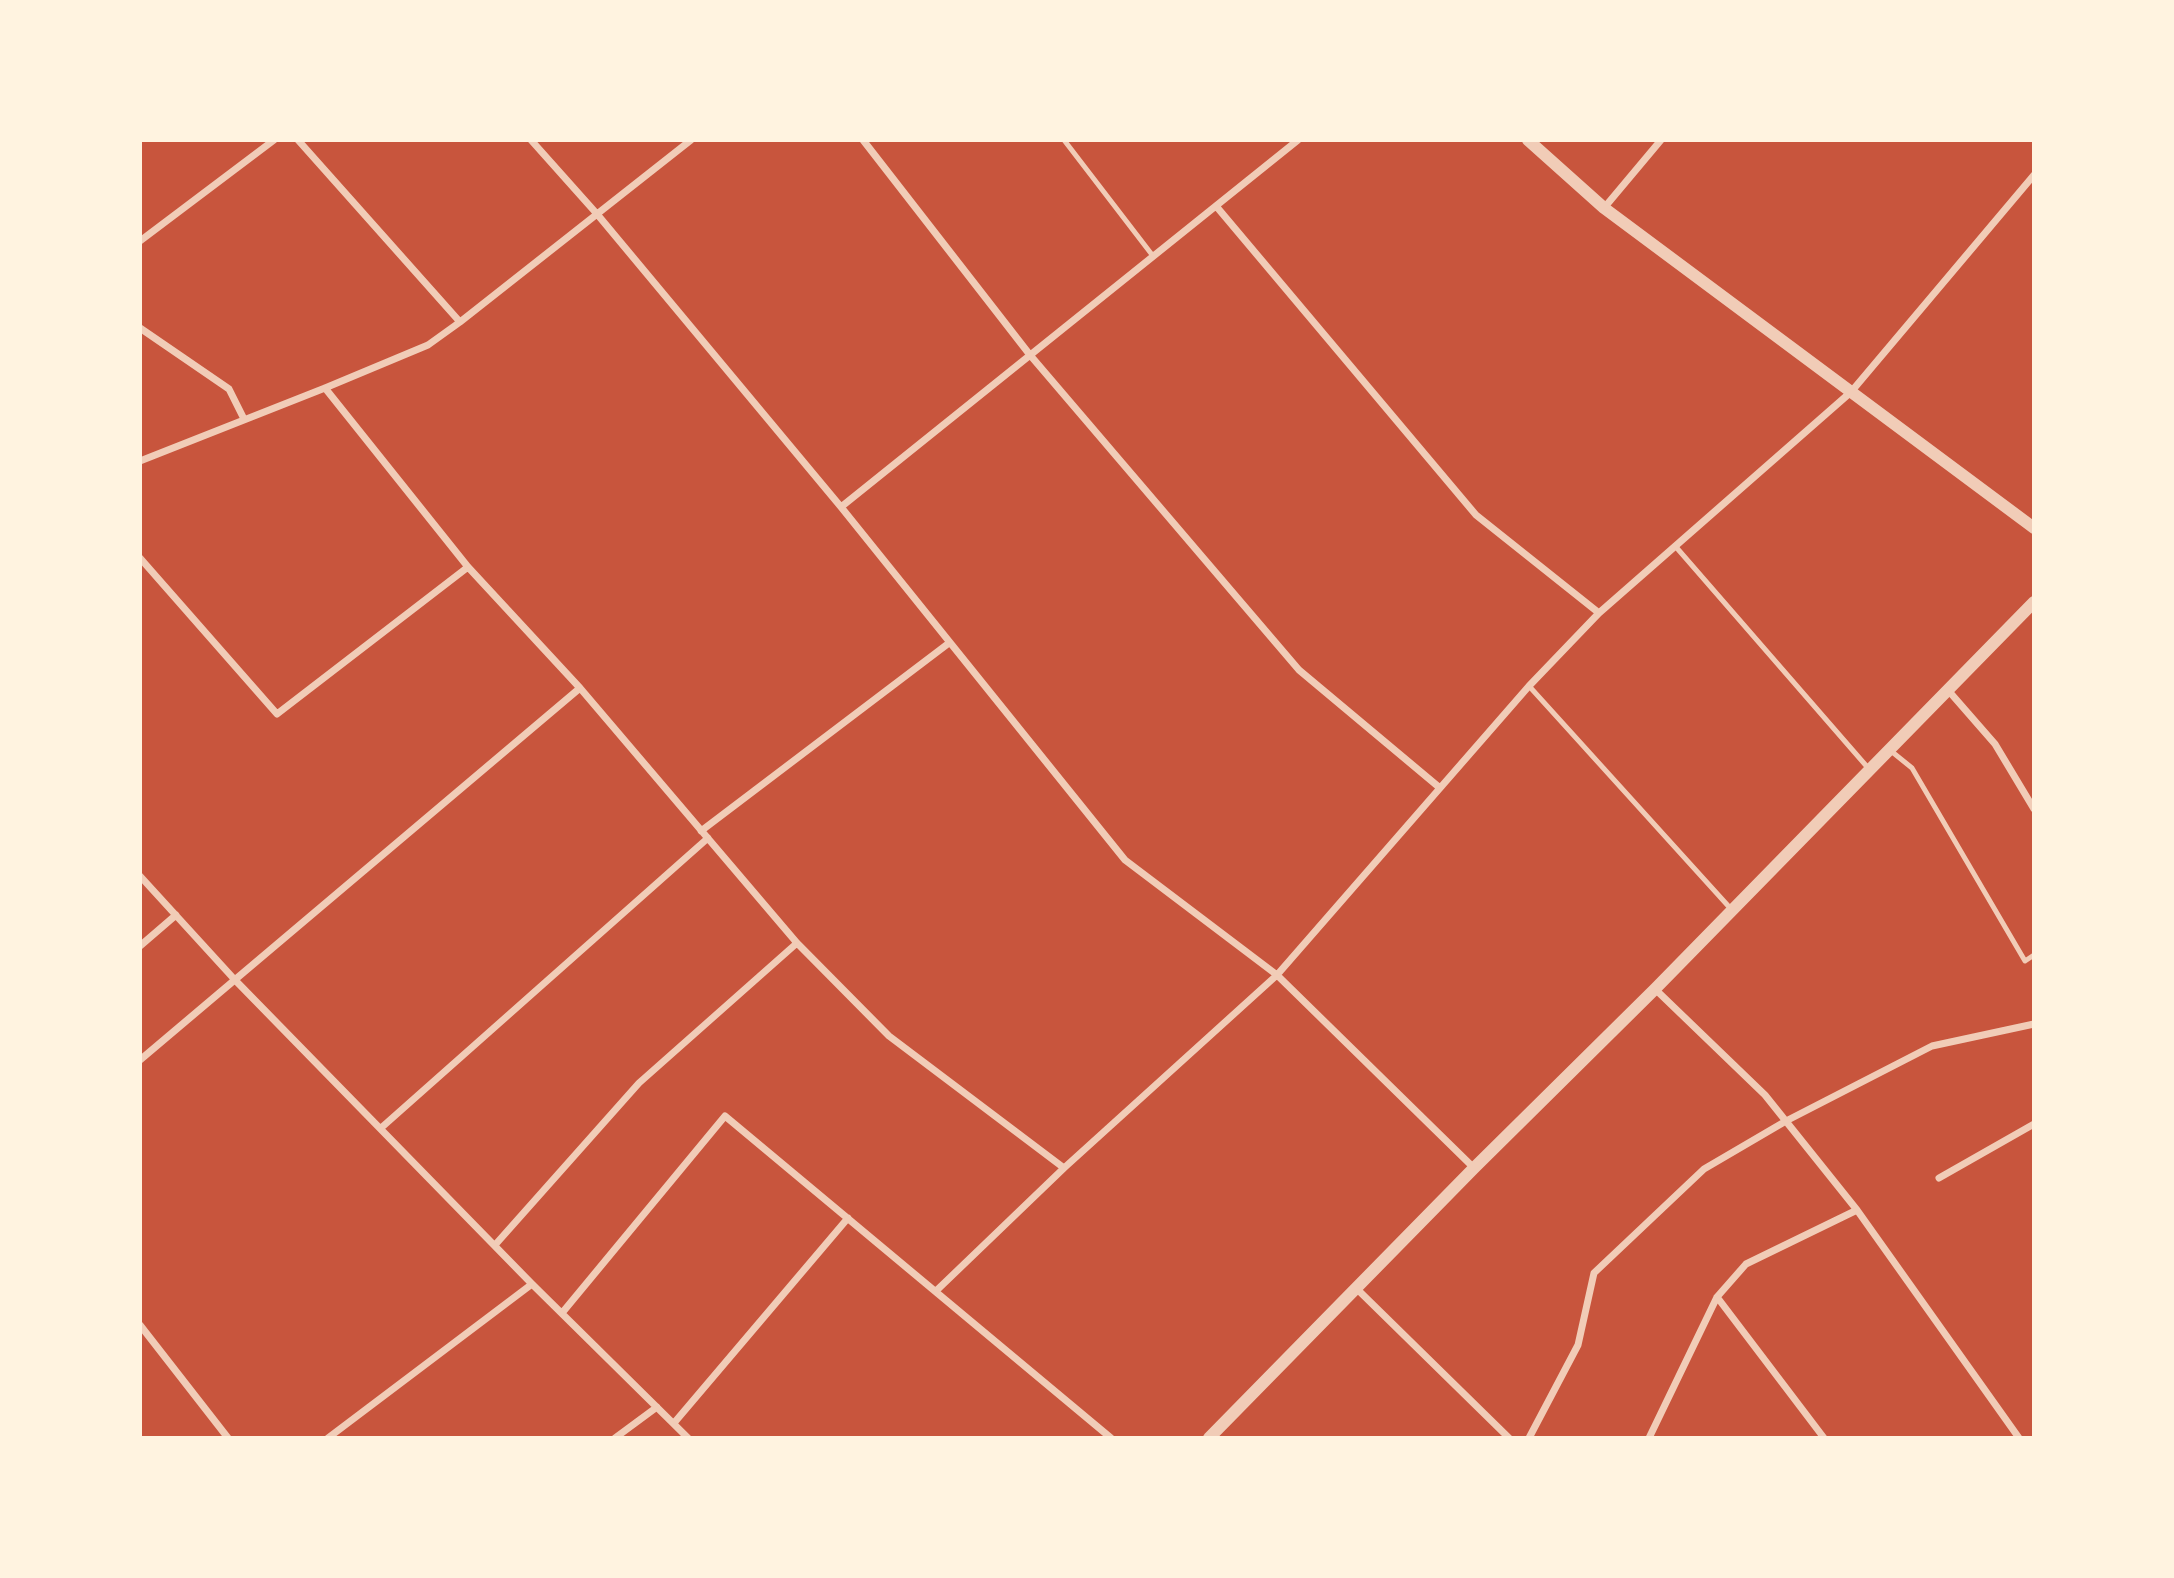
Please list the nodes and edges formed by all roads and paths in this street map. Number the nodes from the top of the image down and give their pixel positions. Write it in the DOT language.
graph roads {
  1 [pos="274,140"];
  2 [pos="298,140"];
  3 [pos="531,140"];
  4 [pos="691,140"];
  5 [pos="863,140"];
  6 [pos="1064,140"];
  7 [pos="1298,140"];
  8 [pos="1528,140"];
  9 [pos="1661,140"];
  10 [pos="2034,175"];
  11 [pos="1216,206"];
  12 [pos="1604,208"];
  13 [pos="597,214"];
  14 [pos="140,241"];
  15 [pos="1153,256"];
  16 [pos="460,322"];
  17 [pos="140,328"];
  18 [pos="1030,355"];
  19 [pos="325,388"];
  20 [pos="1851,392"];
  21 [pos="243,419"];
  22 [pos="140,461"];
  23 [pos="841,506"];
  24 [pos="2034,528"];
  25 [pos="1676,547"];
  26 [pos="140,558"];
  27 [pos="468,567"];
  28 [pos="2034,602"];
  29 [pos="1599,613"];
  30 [pos="949,643"];
  31 [pos="1529,686"];
  32 [pos="580,688"];
  33 [pos="1947,688"];
  34 [pos="1888,750"];
  35 [pos="1869,769"];
  36 [pos="1440,788"];
  37 [pos="2034,808"];
  38 [pos="701,831"];
  39 [pos="708,838"];
  40 [pos="140,876"];
  41 [pos="1731,909"];
  42 [pos="176,915"];
  43 [pos="797,943"];
  44 [pos="140,946"];
  45 [pos="2034,955"];
  46 [pos="1277,975"];
  47 [pos="235,979"];
  48 [pos="1655,989"];
  49 [pos="2034,1024"];
  50 [pos="140,1060"];
  51 [pos="1786,1121"];
  52 [pos="2034,1124"];
  53 [pos="381,1128"];
  54 [pos="1064,1168"];
  55 [pos="1474,1168"];
  56 [pos="1939,1178"];
  57 [pos="1857,1210"];
  58 [pos="848,1218"];
  59 [pos="495,1245"];
  60 [pos="532,1284"];
  61 [pos="1356,1288"];
  62 [pos="936,1291"];
  63 [pos="1717,1297"];
  64 [pos="562,1313"];
  65 [pos="140,1325"];
  66 [pos="657,1407"];
  67 [pos="674,1423"];
  68 [pos="228,1438"];
  69 [pos="328,1438"];
  70 [pos="615,1438"];
  71 [pos="688,1438"];
  72 [pos="1111,1438"];
  73 [pos="1209,1438"];
  74 [pos="1508,1438"];
  75 [pos="1529,1438"];
  76 [pos="1649,1438"];
  77 [pos="1824,1438"];
  78 [pos="2019,1438"];
  1 -- 14 [label="street"];
  2 -- 16 [label="street"];
  3 -- 13 [label="street"];
  4 -- 13 [label="street"];
  5 -- 18 [label="street"];
  6 -- 15 [label="lane"];
  7 -- 11 [label="street"];
  8 -- 12 [label="street"];
  9 -- 12 [label="street"];
  10 -- 20 [label="street"];
  11 -- 15 [label="street"];
  11 -- 29 [label="street"];
  12 -- 20 [label="street"];
  13 -- 16 [label="street"];
  13 -- 23 [label="street"];
  15 -- 18 [label="street"];
  16 -- 19 [label="street"];
  17 -- 21 [label="street"];
  18 -- 23 [label="street"];
  18 -- 36 [label="street"];
  19 -- 21 [label="street"];
  19 -- 27 [label="street"];
  20 -- 24 [label="street"];
  20 -- 25 [label="street"];
  21 -- 22 [label="street"];
  23 -- 30 [label="street"];
  25 -- 29 [label="street"];
  25 -- 35 [label="lane"];
  26 -- 27 [label="street"];
  27 -- 32 [label="street"];
  28 -- 33 [label="street"];
  29 -- 31 [label="street"];
  30 -- 38 [label="street"];
  30 -- 46 [label="street"];
  31 -- 36 [label="street"];
  31 -- 41 [label="lane"];
  32 -- 38 [label="street"];
  32 -- 47 [label="street"];
  33 -- 34 [label="street"];
  33 -- 37 [label="street"];
  34 -- 35 [label="street"];
  34 -- 45 [label="lane"];
  35 -- 41 [label="street"];
  36 -- 46 [label="street"];
  38 -- 39 [label="street"];
  39 -- 43 [label="street"];
  39 -- 53 [label="street"];
  40 -- 42 [label="street"];
  41 -- 48 [label="street"];
  42 -- 44 [label="street"];
  42 -- 47 [label="street"];
  43 -- 54 [label="street"];
  43 -- 59 [label="street"];
  46 -- 54 [label="street"];
  46 -- 55 [label="street"];
  47 -- 50 [label="street"];
  47 -- 53 [label="street"];
  48 -- 51 [label="street"];
  48 -- 55 [label="street"];
  49 -- 51 [label="street"];
  51 -- 57 [label="street"];
  51 -- 75 [label="street"];
  52 -- 56 [label="street"];
  53 -- 59 [label="street"];
  54 -- 62 [label="street"];
  55 -- 61 [label="street"];
  57 -- 63 [label="street"];
  57 -- 78 [label="street"];
  58 -- 62 [label="street"];
  58 -- 64 [label="street"];
  58 -- 67 [label="street"];
  59 -- 60 [label="street"];
  60 -- 64 [label="street"];
  60 -- 69 [label="street"];
  61 -- 73 [label="street"];
  61 -- 74 [label="street"];
  62 -- 72 [label="street"];
  63 -- 76 [label="street"];
  63 -- 77 [label="street"];
  64 -- 66 [label="street"];
  65 -- 68 [label="street"];
  66 -- 67 [label="street"];
  66 -- 70 [label="street"];
  67 -- 71 [label="street"];
}
